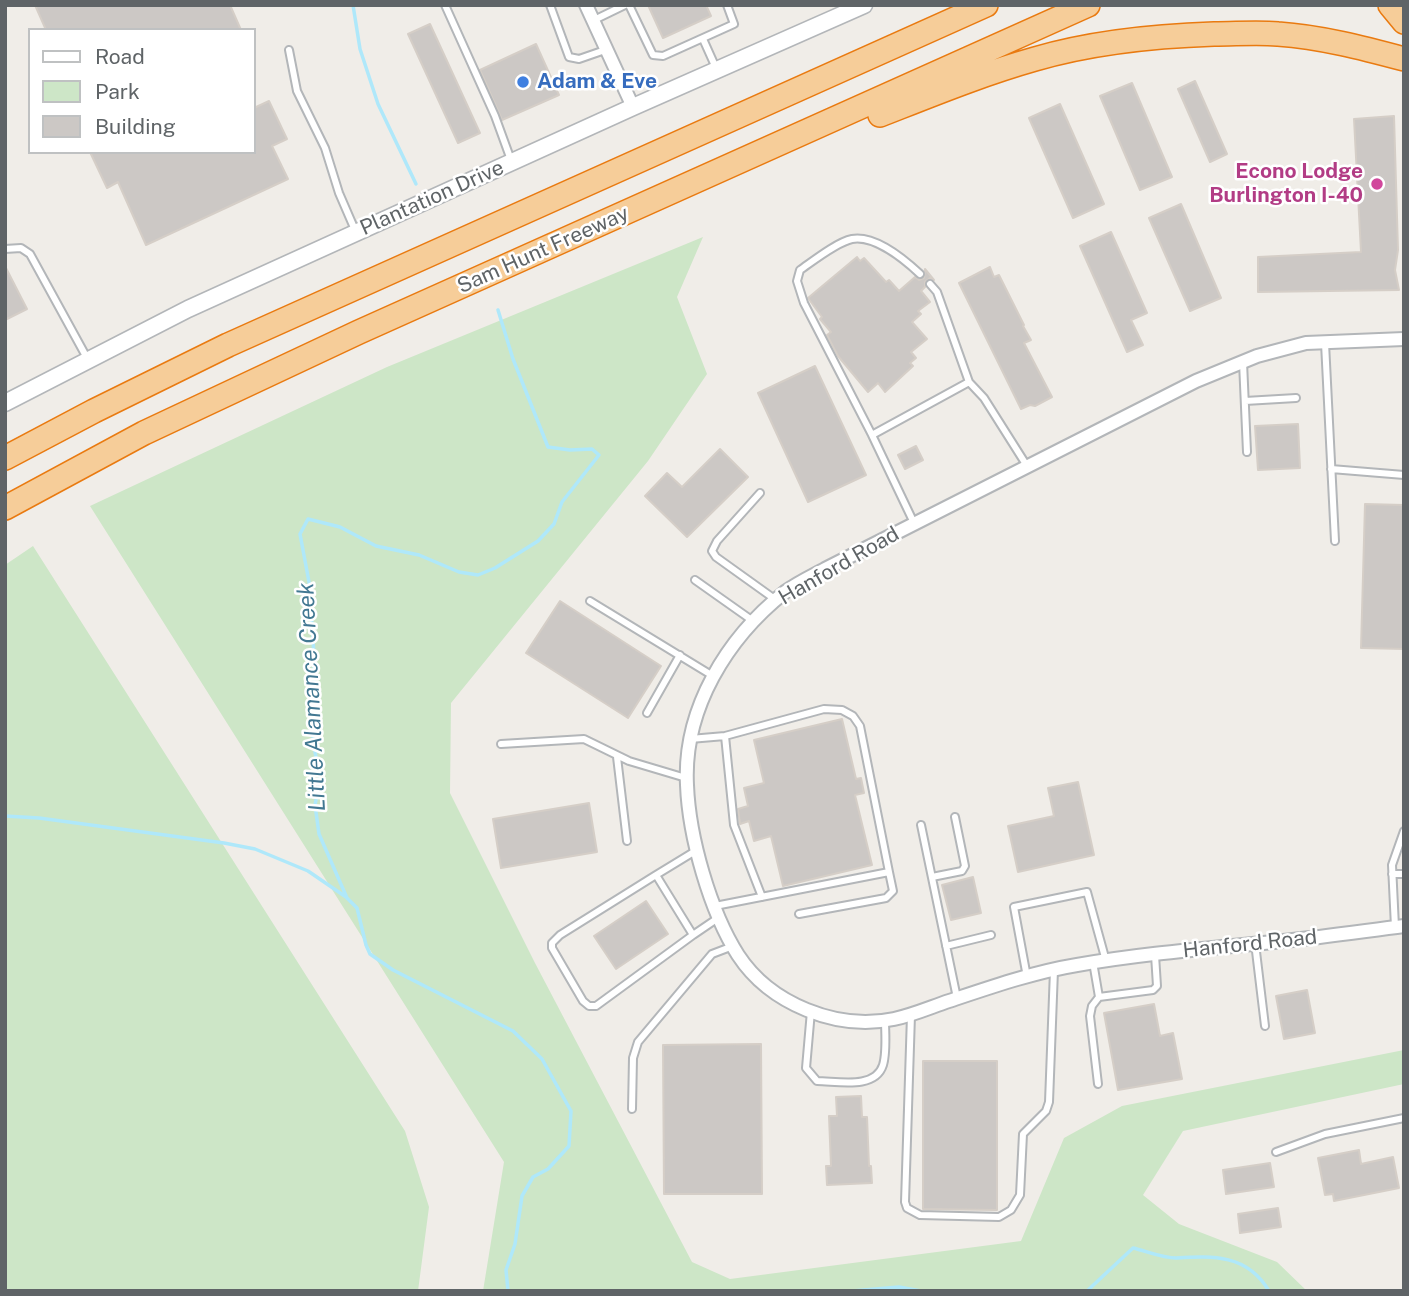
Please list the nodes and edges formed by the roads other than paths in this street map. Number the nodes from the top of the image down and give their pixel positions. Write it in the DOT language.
graph roads {
  1 [pos="445,5"];
  2 [pos="550,5"];
  3 [pos="586,5"];
  4 [pos="627,5"];
  5 [pos="727,5"];
  6 [pos="864,5"];
  7 [pos="953,5"];
  8 [pos="986,5"];
  9 [pos="1088,5"];
  10 [pos="1390,5"];
  11 [pos="592,21"];
  12 [pos="1404,22"];
  13 [pos="703,39"];
  14 [pos="289,50"];
  15 [pos="605,50"];
  16 [pos="1404,59"];
  17 [pos="717,70"];
  18 [pos="632,107"];
  19 [pos="512,162"];
  20 [pos="667,195"];
  21 [pos="550,200"];
  22 [pos="356,232"];
  23 [pos="5,248"];
  24 [pos="920,274"];
  25 [pos="930,284"];
  26 [pos="1404,339"];
  27 [pos="1325,342"];
  28 [pos="88,360"];
  29 [pos="1243,362"];
  30 [pos="969,383"];
  31 [pos="1296,398"];
  32 [pos="1245,401"];
  33 [pos="5,403"];
  34 [pos="872,435"];
  35 [pos="1247,452"];
  36 [pos="5,458"];
  37 [pos="1027,466"];
  38 [pos="1331,469"];
  39 [pos="1404,475"];
  40 [pos="760,493"];
  41 [pos="5,508"];
  42 [pos="914,523"];
  43 [pos="1335,541"];
  44 [pos="695,580"];
  45 [pos="776,600"];
  46 [pos="590,601"];
  47 [pos="753,621"];
  48 [pos="680,655"];
  49 [pos="713,676"];
  50 [pos="647,713"];
  51 [pos="725,736"];
  52 [pos="690,739"];
  53 [pos="500,744"];
  54 [pos="617,757"];
  55 [pos="686,778"];
  56 [pos="955,817"];
  57 [pos="920,825"];
  58 [pos="1403,829"];
  59 [pos="626,841"];
  60 [pos="697,850"];
  61 [pos="889,872"];
  62 [pos="1392,874"];
  63 [pos="1404,874"];
  64 [pos="656,876"];
  65 [pos="932,877"];
  66 [pos="762,897"];
  67 [pos="717,911"];
  68 [pos="799,914"];
  69 [pos="1399,927"];
  70 [pos="693,935"];
  71 [pos="991,935"];
  72 [pos="1255,943"];
  73 [pos="733,946"];
  74 [pos="946,946"];
  75 [pos="1155,955"];
  76 [pos="1099,962"];
  77 [pos="1054,970"];
  78 [pos="1027,977"];
  79 [pos="1099,998"];
  80 [pos="957,999"];
  81 [pos="811,1011"];
  82 [pos="911,1014"];
  83 [pos="885,1020"];
  84 [pos="1265,1026"];
  85 [pos="1098,1084"];
  86 [pos="632,1109"];
  87 [pos="1404,1118"];
  88 [pos="1276,1152"];
  1 -- 19 [label="lane"];
  2 -- 15 [label="lane"];
  3 -- 11 [label="street"];
  4 -- 11 [label="lane"];
  4 -- 13 [label="lane"];
  5 -- 13 [label="lane"];
  6 -- 17 [label="street, Plantation Drive"];
  7 -- 21 [label="highway"];
  8 -- 21 [label="highway, Sam Hunt Freeway"];
  9 -- 20 [label="highway, Sam Hunt Freeway"];
  10 -- 12 [label="highway"];
  11 -- 15 [label="street"];
  13 -- 17 [label="lane"];
  14 -- 22 [label="lane"];
  15 -- 18 [label="street"];
  16 -- 20 [label="highway"];
  17 -- 18 [label="street, Plantation Drive"];
  18 -- 19 [label="street, Plantation Drive"];
  19 -- 22 [label="street, Plantation Drive"];
  20 -- 41 [label="highway, Sam Hunt Freeway"];
  21 -- 36 [label="highway, Sam Hunt Freeway"];
  22 -- 28 [label="street, Plantation Drive"];
  23 -- 28 [label="lane"];
  24 -- 34 [label="lane"];
  25 -- 30 [label="lane"];
  26 -- 27 [label="street, Hanford Road"];
  27 -- 29 [label="street, Hanford Road"];
  27 -- 38 [label="lane"];
  28 -- 33 [label="street, Plantation Drive"];
  29 -- 32 [label="lane"];
  29 -- 37 [label="street, Hanford Road"];
  30 -- 34 [label="lane"];
  30 -- 37 [label="lane"];
  31 -- 32 [label="lane"];
  32 -- 35 [label="lane"];
  34 -- 42 [label="lane"];
  37 -- 42 [label="street, Hanford Road"];
  38 -- 39 [label="lane"];
  38 -- 43 [label="lane"];
  40 -- 45 [label="lane"];
  42 -- 45 [label="street, Hanford Road"];
  44 -- 47 [label="lane"];
  45 -- 47 [label="street, Hanford Road"];
  46 -- 48 [label="lane"];
  47 -- 49 [label="street, Hanford Road"];
  48 -- 49 [label="lane"];
  48 -- 50 [label="lane"];
  49 -- 52 [label="street, Hanford Road"];
  51 -- 52 [label="lane"];
  51 -- 61 [label="lane"];
  51 -- 66 [label="lane"];
  52 -- 55 [label="street, Hanford Road"];
  53 -- 54 [label="lane"];
  54 -- 55 [label="lane"];
  54 -- 59 [label="lane"];
  55 -- 60 [label="street, Hanford Road"];
  56 -- 65 [label="lane"];
  57 -- 65 [label="lane"];
  58 -- 62 [label="lane"];
  60 -- 64 [label="lane"];
  60 -- 67 [label="street, Hanford Road"];
  61 -- 66 [label="lane"];
  61 -- 68 [label="lane"];
  62 -- 63 [label="lane"];
  62 -- 69 [label="lane"];
  64 -- 70 [label="lane"];
  64 -- 70 [label="lane"];
  65 -- 74 [label="lane"];
  66 -- 67 [label="lane"];
  67 -- 70 [label="lane"];
  67 -- 73 [label="street, Hanford Road"];
  69 -- 72 [label="street, Hanford Road"];
  71 -- 74 [label="lane"];
  72 -- 75 [label="street, Hanford Road"];
  72 -- 84 [label="lane"];
  73 -- 81 [label="street, Hanford Road"];
  73 -- 86 [label="lane"];
  74 -- 80 [label="lane"];
  75 -- 76 [label="street, Hanford Road"];
  75 -- 79 [label="lane"];
  76 -- 77 [label="street, Hanford Road"];
  76 -- 78 [label="lane"];
  76 -- 79 [label="lane"];
  77 -- 78 [label="street, Hanford Road"];
  77 -- 82 [label="lane"];
  78 -- 80 [label="street, Hanford Road"];
  79 -- 85 [label="lane"];
  80 -- 82 [label="street, Hanford Road"];
  81 -- 83 [label="street, Hanford Road"];
  81 -- 83 [label="lane"];
  82 -- 83 [label="street, Hanford Road"];
  87 -- 88 [label="lane"];
}
